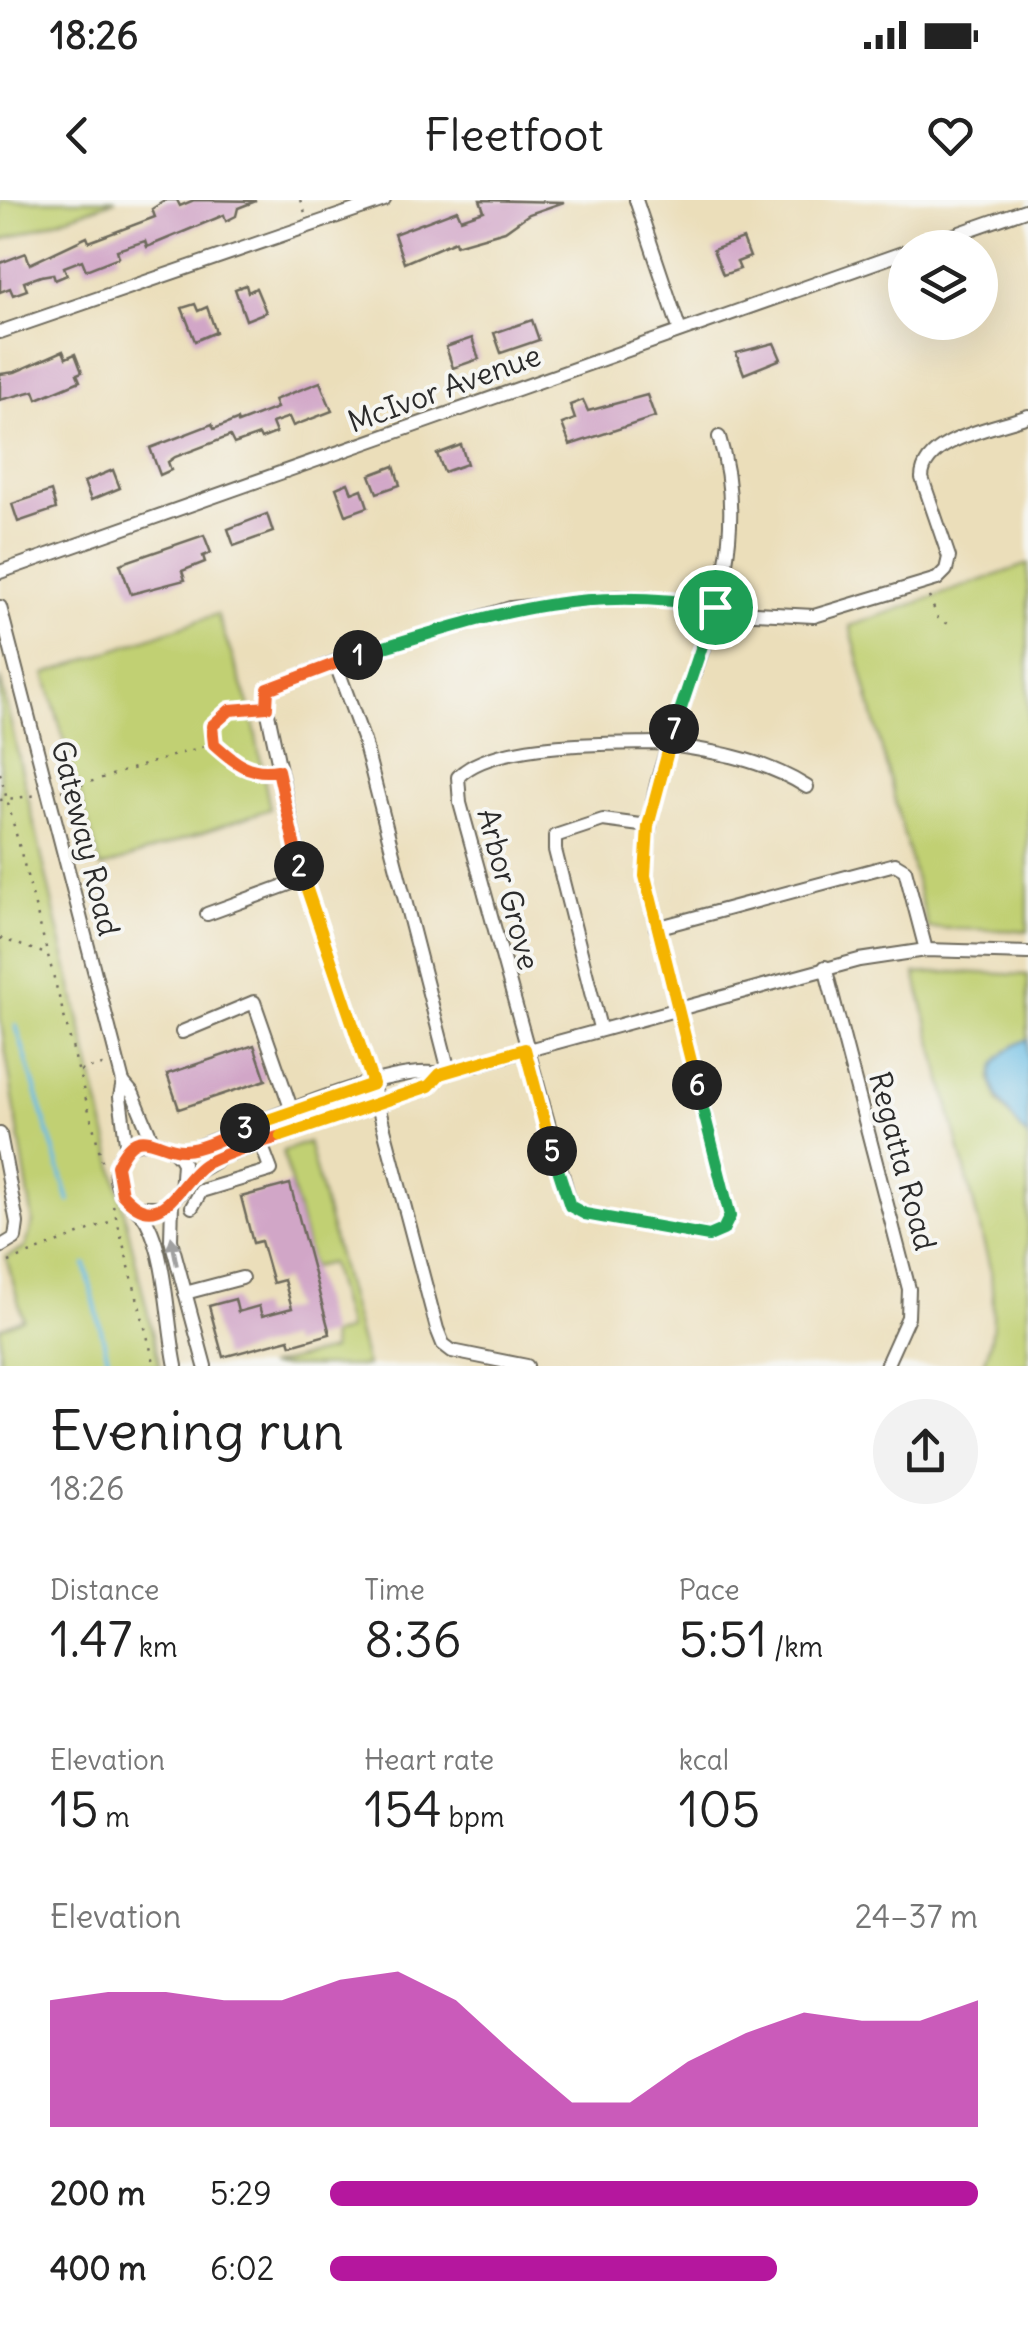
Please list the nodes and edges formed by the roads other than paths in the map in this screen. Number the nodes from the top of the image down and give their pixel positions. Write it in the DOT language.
graph roads {
  1 [pos="384,200"];
  2 [pos="636,200"];
  3 [pos="1028,208"];
  4 [pos="967,230"];
  5 [pos="888,258"];
  6 [pos="680,331"];
  7 [pos="0,332"];
  8 [pos="1028,416"];
  9 [pos="719,437"];
  10 [pos="0,572"];
  11 [pos="0,607"];
  12 [pos="715,607"];
  13 [pos="335,662"];
  14 [pos="668,745"];
  15 [pos="807,787"];
  16 [pos="648,826"];
  17 [pos="303,880"];
  18 [pos="207,914"];
  19 [pos="656,928"];
  20 [pos="926,950"];
  21 [pos="1028,954"];
  22 [pos="825,968"];
  23 [pos="676,1008"];
  24 [pos="600,1028"];
  25 [pos="182,1032"];
  26 [pos="525,1049"];
  27 [pos="445,1072"];
  28 [pos="123,1082"];
  29 [pos="376,1093"];
  30 [pos="292,1111"];
  31 [pos="254,1124"];
  32 [pos="0,1134"];
  33 [pos="152,1140"];
  34 [pos="261,1143"];
  35 [pos="174,1149"];
  36 [pos="127,1150"];
  37 [pos="185,1179"];
  38 [pos="172,1202"];
  39 [pos="136,1206"];
  40 [pos="192,1206"];
  41 [pos="0,1247"];
  42 [pos="242,1278"];
  43 [pos="184,1293"];
  44 [pos="176,1366"];
  45 [pos="205,1366"];
  46 [pos="527,1366"];
  47 [pos="886,1366"];
  1 -- 7 [label="street"];
  2 -- 6 [label="street"];
  3 -- 4 [label="street"];
  5 -- 6 [label="street, McIvor Avenue"];
  6 -- 10 [label="street, McIvor Avenue"];
  8 -- 12 [label="street"];
  9 -- 12 [label="street"];
  11 -- 28 [label="street, Gateway Road"];
  12 -- 13 [label="street"];
  12 -- 14 [label="street"];
  13 -- 17 [label="street"];
  13 -- 27 [label="street"];
  14 -- 15 [label="street"];
  14 -- 16 [label="street"];
  14 -- 26 [label="street, Arbor Grove"];
  16 -- 19 [label="street"];
  16 -- 24 [label="street"];
  17 -- 18 [label="street"];
  17 -- 29 [label="street"];
  19 -- 20 [label="street"];
  19 -- 23 [label="street"];
  20 -- 21 [label="street"];
  20 -- 22 [label="street"];
  22 -- 23 [label="street"];
  22 -- 47 [label="street, Regatta Road"];
  23 -- 24 [label="street"];
  23 -- 26 [label="street"];
  24 -- 26 [label="street"];
  25 -- 30 [label="street"];
  26 -- 27 [label="street"];
  27 -- 29 [label="street"];
  28 -- 33 [label="street, Gateway Road"];
  28 -- 36 [label="street, Gateway Road"];
  29 -- 30 [label="street"];
  29 -- 34 [label="street"];
  29 -- 46 [label="street"];
  30 -- 31 [label="street"];
  31 -- 34 [label="street"];
  31 -- 35 [label="street"];
  32 -- 41 [label="street"];
  33 -- 35 [label="street"];
  33 -- 36 [label="street"];
  34 -- 37 [label="street"];
  34 -- 40 [label="street"];
  35 -- 37 [label="street"];
  36 -- 39 [label="street, Gateway Road"];
  37 -- 38 [label="street"];
  38 -- 39 [label="street"];
  43 -- 38 [label="street, one-way"];
  39 -- 44 [label="street, Gateway Road"];
  42 -- 43 [label="street"];
  43 -- 45 [label="street"];
}
